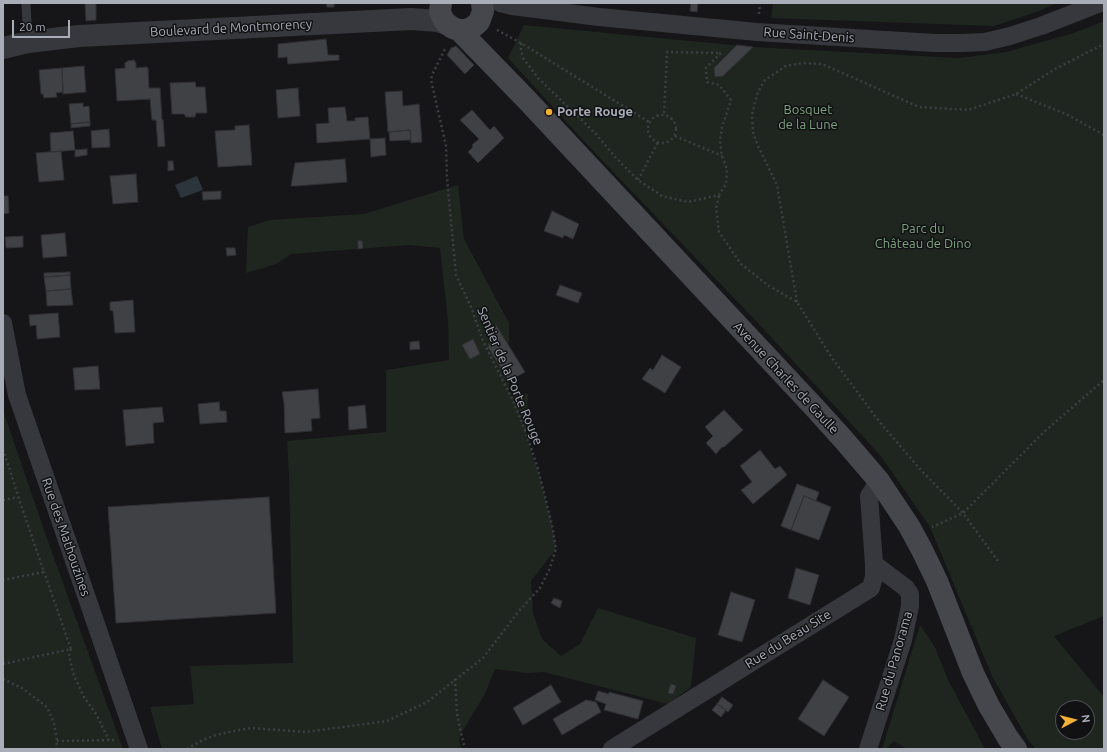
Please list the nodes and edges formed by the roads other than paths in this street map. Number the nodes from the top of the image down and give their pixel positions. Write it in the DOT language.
graph roads {
  1 [pos="26,3"];
  2 [pos="1100,3"];
  3 [pos="506,5"];
  4 [pos="446,14"];
  5 [pos="481,14"];
  6 [pos="28,42"];
  7 [pos="3,48"];
  8 [pos="485,56"];
  9 [pos="3,323"];
  10 [pos="879,481"];
  11 [pos="874,564"];
  12 [pos="139,749"];
  13 [pos="612,749"];
  14 [pos="868,749"];
  15 [pos="1016,749"];
  1 -- 6 [label="lane"];
  2 -- 3 [label="street, Rue Saint-Denis"];
  3 -- 5 [label="street, Rue Saint-Denis"];
  4 -- 5 [label="main road"];
  4 -- 6 [label="street, Boulevard de Montmorency"];
  4 -- 8 [label="main road, Avenue Charles de Gaulle"];
  5 -- 8 [label="main road, Avenue Charles de Gaulle"];
  6 -- 7 [label="street, Boulevard de Montmorency"];
  8 -- 10 [label="main road, Avenue Charles de Gaulle"];
  9 -- 12 [label="street, Rue des Mathouzines"];
  10 -- 11 [label="street, Rue du Beau Site"];
  10 -- 15 [label="main road, Avenue Charles de Gaulle"];
  11 -- 13 [label="street, Rue du Beau Site"];
  11 -- 14 [label="street, Rue du Panorama"];
}
